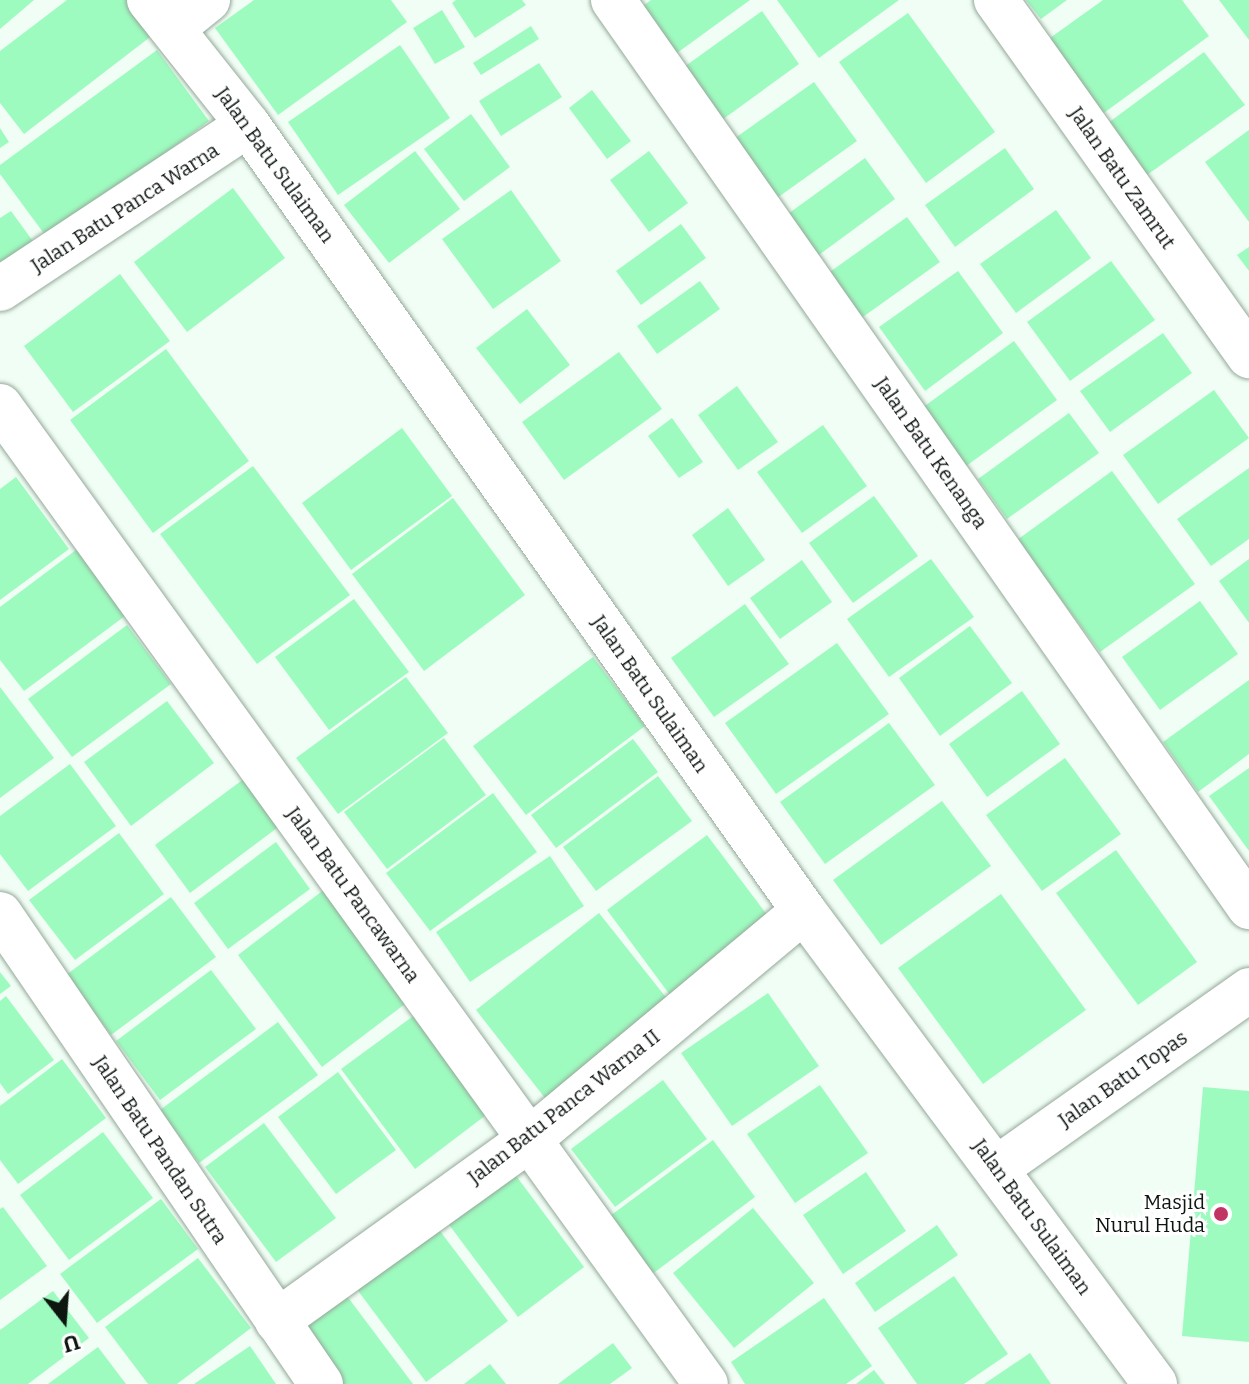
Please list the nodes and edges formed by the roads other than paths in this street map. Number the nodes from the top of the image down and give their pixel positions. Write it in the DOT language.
graph roads {
  1 [pos="208,0"];
  2 [pos="613,0"];
  3 [pos="996,0"];
  4 [pos="161,14"];
  5 [pos="248,125"];
  6 [pos="0,289"];
  7 [pos="1249,356"];
  8 [pos="0,406"];
  9 [pos="1249,907"];
  10 [pos="804,911"];
  11 [pos="0,914"];
  12 [pos="1249,990"];
  13 [pos="530,1139"];
  14 [pos="997,1168"];
  15 [pos="277,1321"];
  16 [pos="321,1384"];
  17 [pos="706,1384"];
  18 [pos="1155,1384"];
  1 -- 4 [label="street"];
  2 -- 9 [label="street, Jalan Batu Kenanga"];
  3 -- 7 [label="street, Jalan Batu Zamrut"];
  4 -- 5 [label="street, Jalan Batu Sulaiman"];
  5 -- 6 [label="street, Jalan Batu Panca Warna"];
  5 -- 10 [label="street, Jalan Batu Sulaiman"];
  8 -- 13 [label="street, Jalan Batu Pancawarna"];
  10 -- 13 [label="street, Jalan Batu Panca Warna II"];
  10 -- 14 [label="street, Jalan Batu Sulaiman"];
  11 -- 15 [label="street, Jalan Batu Pandan Sutra"];
  12 -- 14 [label="street, Jalan Batu Topas"];
  13 -- 15 [label="street, Jalan Batu Panca Warna II"];
  13 -- 17 [label="street, Jalan Batu Pancawarna"];
  14 -- 18 [label="street, Jalan Batu Sulaiman"];
  15 -- 16 [label="street, Jalan Batu Pandan Sutra"];
}
